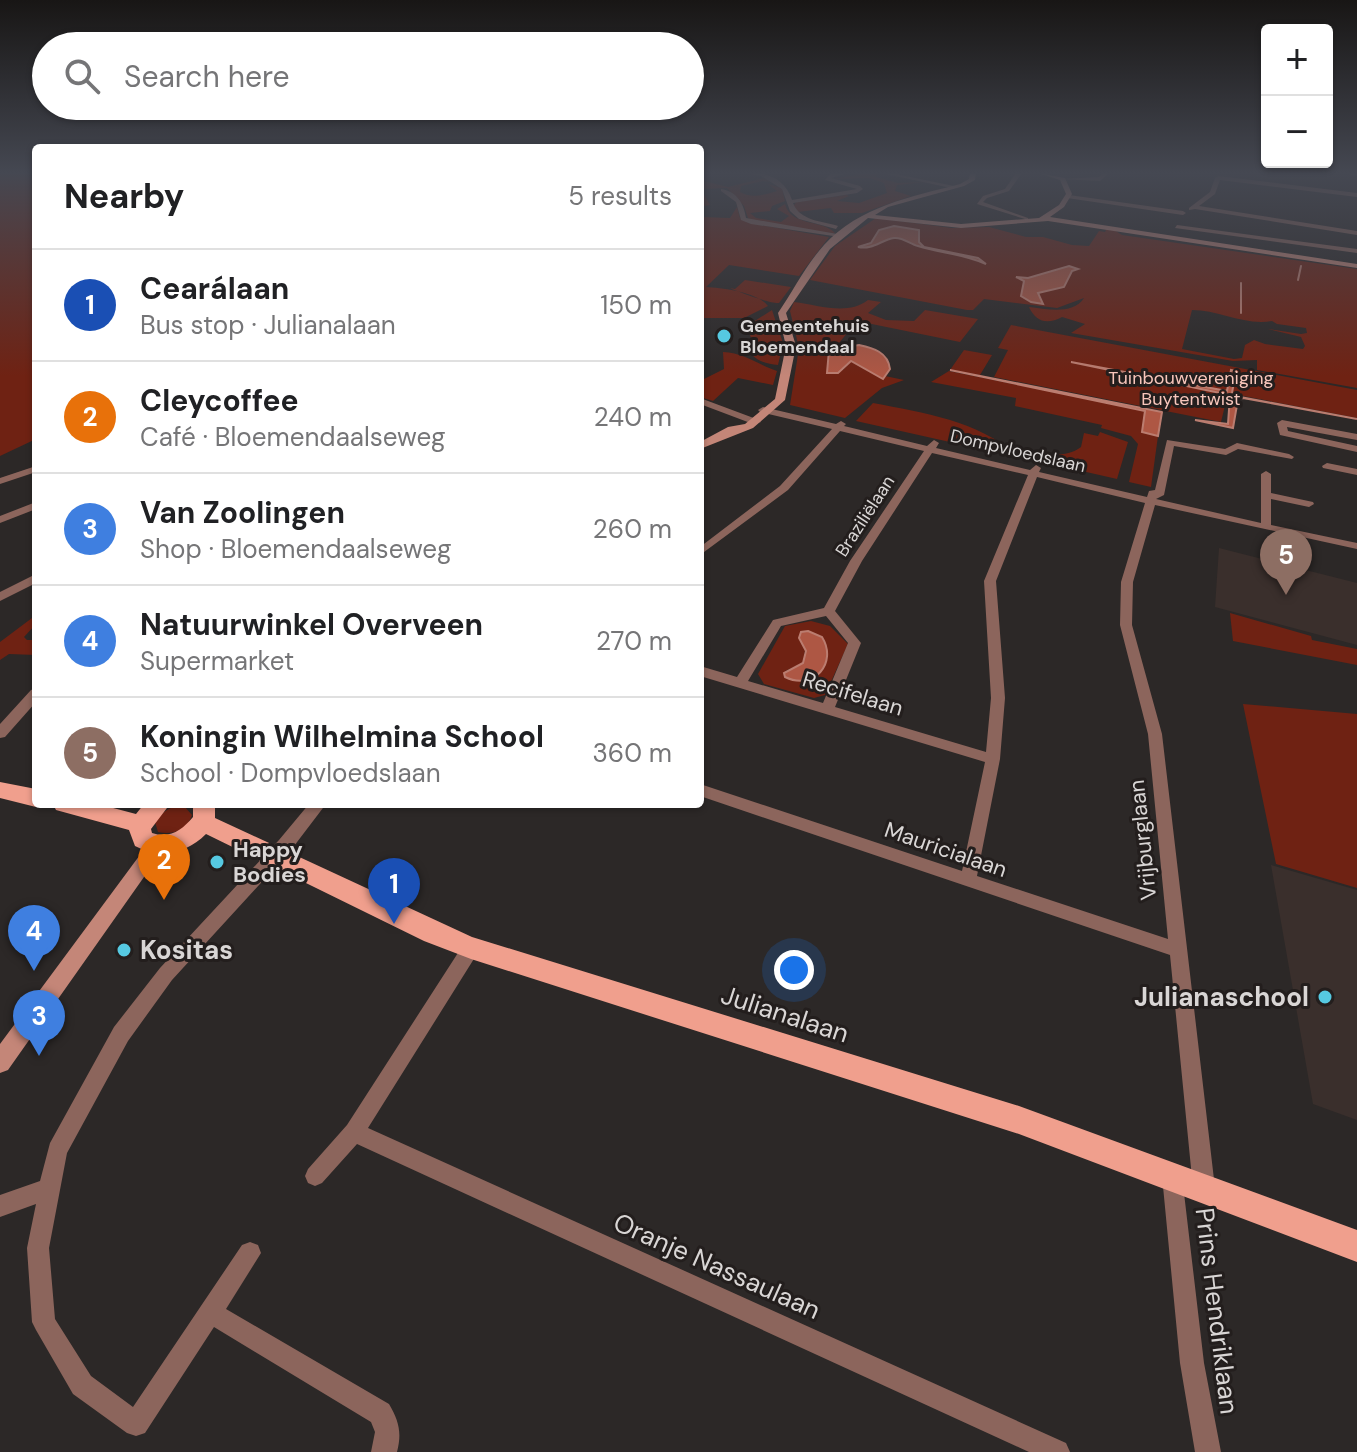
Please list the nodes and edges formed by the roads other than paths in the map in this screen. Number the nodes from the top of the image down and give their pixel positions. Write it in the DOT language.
graph roads {
  1 [pos="835,241"];
  2 [pos="1177,241"];
  3 [pos="1280,241"];
  4 [pos="1357,251"];
  5 [pos="1357,267"];
  6 [pos="704,402"];
  7 [pos="771,406"];
  8 [pos="753,420"];
  9 [pos="839,425"];
  10 [pos="1357,437"];
  11 [pos="704,444"];
  12 [pos="932,446"];
  13 [pos="1357,449"];
  14 [pos="1289,457"];
  15 [pos="1327,466"];
  16 [pos="32,470"];
  17 [pos="1035,470"];
  18 [pos="1357,472"];
  19 [pos="1266,474"];
  20 [pos="0,481"];
  21 [pos="1268,495"];
  22 [pos="1154,496"];
  23 [pos="1309,504"];
  24 [pos="32,507"];
  25 [pos="0,520"];
  26 [pos="1266,525"];
  27 [pos="1357,546"];
  28 [pos="704,549"];
  29 [pos="32,580"];
  30 [pos="0,597"];
  31 [pos="829,611"];
  32 [pos="704,672"];
  33 [pos="741,682"];
  34 [pos="32,697"];
  35 [pos="827,709"];
  36 [pos="0,733"];
  37 [pos="993,759"];
  38 [pos="0,778"];
  39 [pos="32,784"];
  40 [pos="0,790"];
  41 [pos="704,791"];
  42 [pos="32,797"];
  43 [pos="94,808"];
  44 [pos="315,808"];
  45 [pos="138,814"];
  46 [pos="203,814"];
  47 [pos="157,845"];
  48 [pos="275,855"];
  49 [pos="968,880"];
  50 [pos="471,948"];
  51 [pos="1178,950"];
  52 [pos="0,1062"];
  53 [pos="354,1132"];
  54 [pos="315,1176"];
  55 [pos="1172,1176"];
  56 [pos="1204,1188"];
  57 [pos="49,1189"];
  58 [pos="0,1206"];
  59 [pos="1357,1246"];
  60 [pos="250,1253"];
  61 [pos="210,1312"];
  62 [pos="384,1452"];
  63 [pos="1057,1452"];
  64 [pos="1208,1452"];
  1 -- 7 [label="street"];
  2 -- 5 [label="street"];
  3 -- 4 [label="street"];
  6 -- 8 [label="street"];
  7 -- 8 [label="street"];
  7 -- 9 [label="street, Dompvloedslaan"];
  8 -- 11 [label="street"];
  9 -- 12 [label="street, Dompvloedslaan"];
  9 -- 28 [label="street"];
  10 -- 13 [label="street"];
  12 -- 17 [label="street, Dompvloedslaan"];
  12 -- 31 [label="street, Braziliëlaan"];
  14 -- 22 [label="street"];
  15 -- 18 [label="street"];
  16 -- 20 [label="street"];
  17 -- 22 [label="street, Dompvloedslaan"];
  17 -- 37 [label="street"];
  19 -- 21 [label="street"];
  21 -- 23 [label="street"];
  21 -- 26 [label="street"];
  22 -- 26 [label="street, Dompvloedslaan"];
  22 -- 51 [label="street, Vrijburglaan"];
  24 -- 25 [label="street"];
  26 -- 27 [label="street, Dompvloedslaan"];
  29 -- 30 [label="street"];
  31 -- 33 [label="street"];
  31 -- 35 [label="street"];
  32 -- 33 [label="street, Recifelaan"];
  33 -- 35 [label="street, Recifelaan"];
  34 -- 36 [label="street"];
  35 -- 37 [label="street, Recifelaan"];
  37 -- 49 [label="street"];
  38 -- 39 [label="main road"];
  40 -- 42 [label="main road"];
  41 -- 49 [label="street, Mauricialaan"];
  43 -- 45 [label="main road"];
  44 -- 48 [label="street"];
  45 -- 47 [label="main road"];
  46 -- 47 [label="main road"];
  46 -- 48 [label="main road, Julianalaan"];
  47 -- 52 [label="street"];
  48 -- 50 [label="main road, Julianalaan"];
  48 -- 57 [label="street"];
  49 -- 51 [label="street, Mauricialaan"];
  50 -- 53 [label="street"];
  50 -- 55 [label="main road, Julianalaan"];
  51 -- 56 [label="street, Vrijburglaan"];
  53 -- 54 [label="street"];
  53 -- 63 [label="street, Oranje Nassaulaan"];
  55 -- 56 [label="main road, Julianalaan"];
  55 -- 64 [label="street, Prins Hendriklaan"];
  56 -- 59 [label="main road, Julianalaan"];
  57 -- 58 [label="street"];
  57 -- 61 [label="street"];
  60 -- 61 [label="street"];
  61 -- 62 [label="street"];
}
